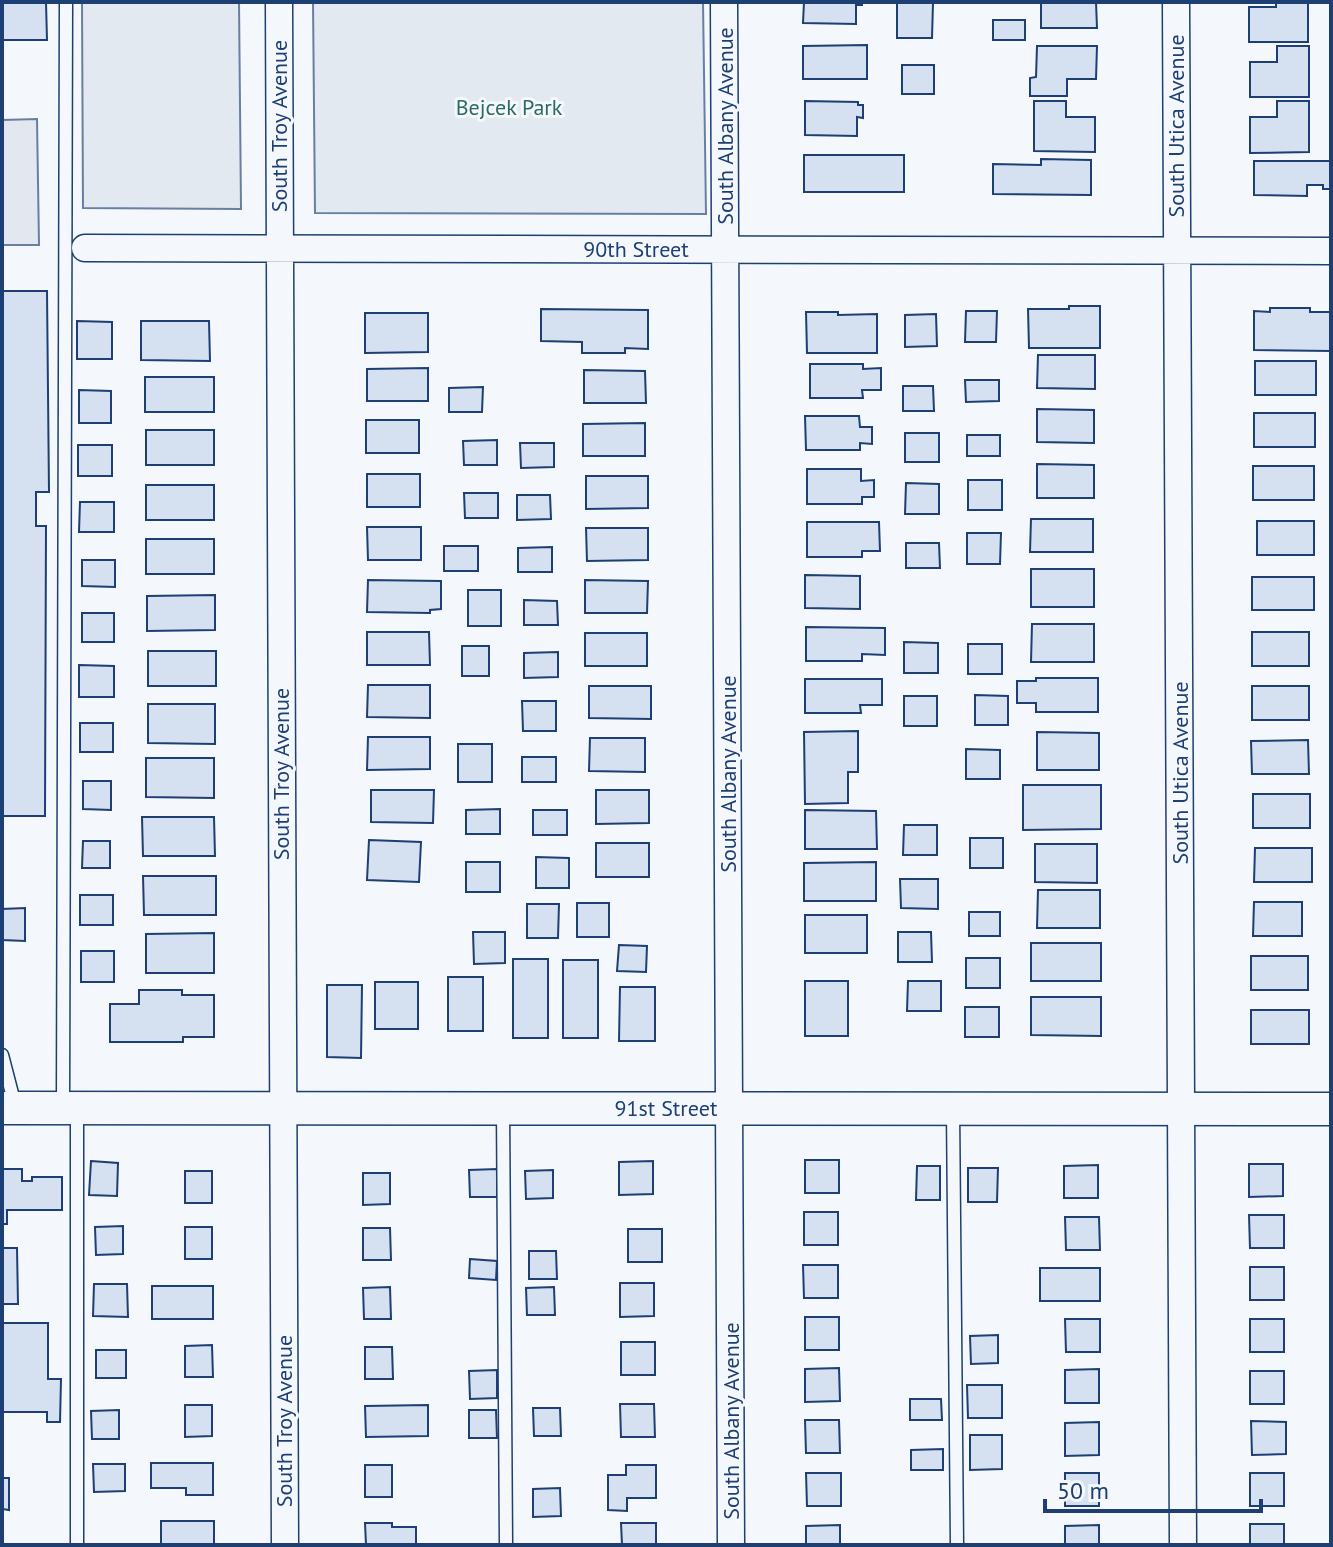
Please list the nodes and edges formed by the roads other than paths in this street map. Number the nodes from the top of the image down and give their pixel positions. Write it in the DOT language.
graph roads {
  1 [pos="66,2"];
  2 [pos="279,2"];
  3 [pos="724,2"];
  4 [pos="1176,2"];
  5 [pos="280,247"];
  6 [pos="85,248"];
  7 [pos="725,249"];
  8 [pos="1177,250"];
  9 [pos="1331,251"];
  10 [pos="2,1055"];
  11 [pos="9,1108"];
  12 [pos="70,1108"];
  13 [pos="283,1108"];
  14 [pos="503,1108"];
  15 [pos="729,1108"];
  16 [pos="953,1109"];
  17 [pos="1182,1109"];
  18 [pos="1331,1109"];
  19 [pos="77,1545"];
  20 [pos="285,1545"];
  21 [pos="506,1545"];
  22 [pos="731,1545"];
  23 [pos="957,1545"];
  24 [pos="1183,1545"];
  1 -- 12 [label="lane"];
  2 -- 5 [label="street, South Troy Avenue"];
  3 -- 7 [label="street, South Albany Avenue"];
  4 -- 8 [label="street, South Utica Avenue"];
  5 -- 6 [label="street, 90th Street"];
  5 -- 7 [label="street, 90th Street"];
  5 -- 13 [label="street, South Troy Avenue"];
  7 -- 8 [label="street, 90th Street"];
  7 -- 15 [label="street, South Albany Avenue"];
  8 -- 9 [label="street, 90th Street"];
  8 -- 17 [label="street, South Utica Avenue"];
  10 -- 11 [label="lane"];
  11 -- 12 [label="street, 91st Street"];
  12 -- 13 [label="street, 91st Street"];
  12 -- 19 [label="lane"];
  13 -- 14 [label="street, 91st Street"];
  13 -- 20 [label="street, South Troy Avenue"];
  14 -- 15 [label="street, 91st Street"];
  14 -- 21 [label="lane"];
  15 -- 16 [label="street, 91st Street"];
  15 -- 22 [label="street, South Albany Avenue"];
  16 -- 17 [label="street, 91st Street"];
  16 -- 23 [label="lane"];
  17 -- 18 [label="street, 91st Street"];
  17 -- 24 [label="street, South Utica Avenue"];
}
